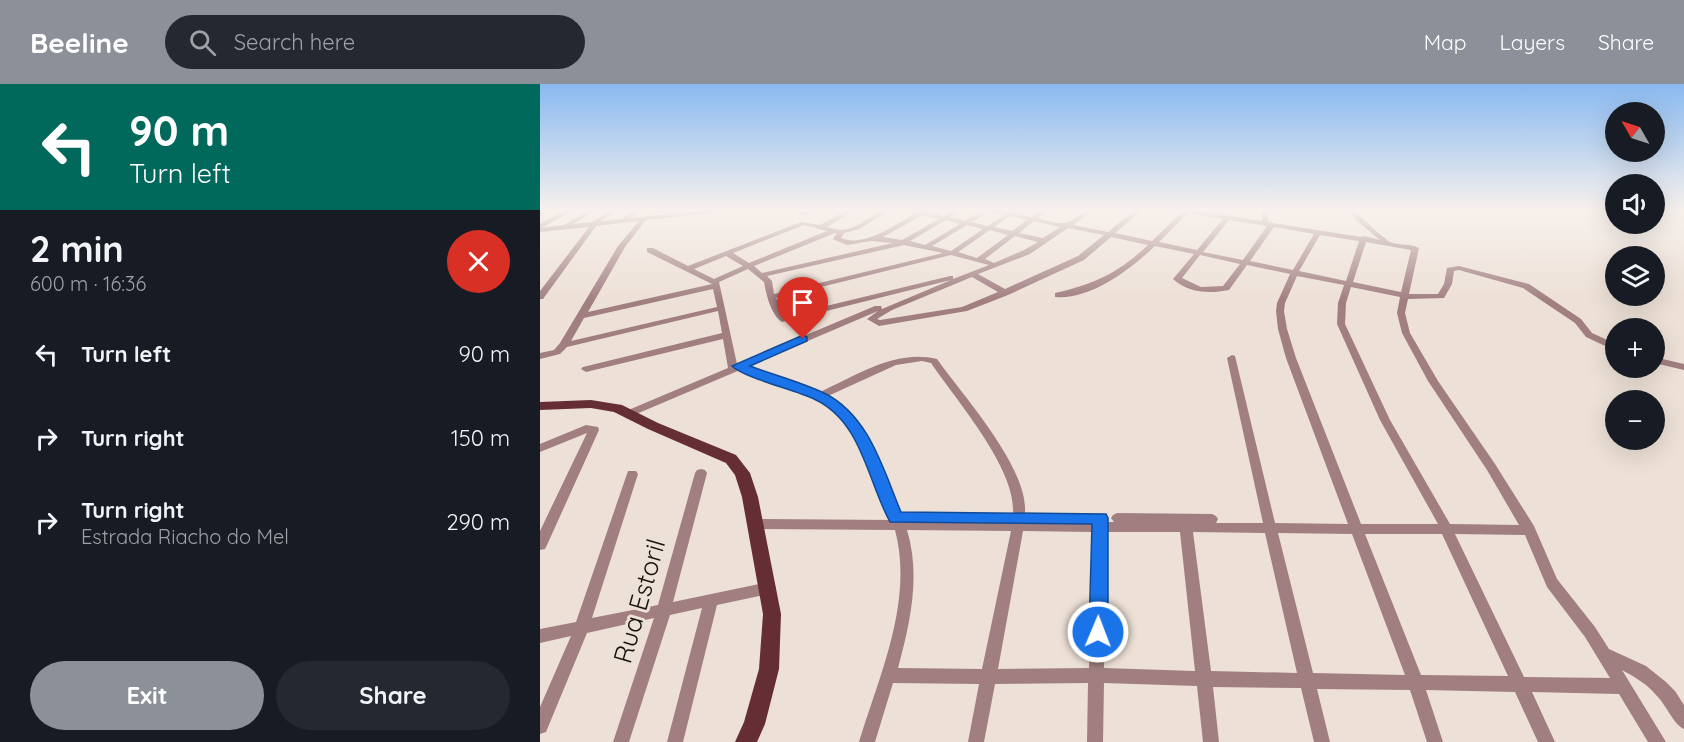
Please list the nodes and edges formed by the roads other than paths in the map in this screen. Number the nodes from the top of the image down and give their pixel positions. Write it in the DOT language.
graph roads {
  1 [pos="580,240"];
  2 [pos="627,240"];
  3 [pos="761,240"];
  4 [pos="816,240"];
  5 [pos="838,240"];
  6 [pos="871,240"];
  7 [pos="879,240"];
  8 [pos="908,240"];
  9 [pos="938,240"];
  10 [pos="972,240"];
  11 [pos="1006,240"];
  12 [pos="1037,240"];
  13 [pos="1104,240"];
  14 [pos="1133,240"];
  15 [pos="1158,240"];
  16 [pos="1209,240"];
  17 [pos="1261,240"];
  18 [pos="1314,240"];
  19 [pos="1363,240"];
  20 [pos="1374,240"];
  21 [pos="1384,240"];
  22 [pos="1042,241"];
  23 [pos="1387,242"];
  24 [pos="902,243"];
  25 [pos="854,244"];
  26 [pos="1154,244"];
  27 [pos="926,247"];
  28 [pos="650,250"];
  29 [pos="727,253"];
  30 [pos="952,253"];
  31 [pos="1198,253"];
  32 [pos="979,260"];
  33 [pos="1245,261"];
  34 [pos="990,262"];
  35 [pos="814,263"];
  36 [pos="749,266"];
  37 [pos="687,268"];
  38 [pos="1297,271"];
  39 [pos="972,274"];
  40 [pos="763,275"];
  41 [pos="956,276"];
  42 [pos="1350,283"];
  43 [pos="715,284"];
  44 [pos="1005,293"];
  45 [pos="1058,295"];
  46 [pos="1404,295"];
  47 [pos="540,297"];
  48 [pos="771,297"];
  49 [pos="722,308"];
  50 [pos="580,316"];
  51 [pos="727,335"];
  52 [pos="1605,343"];
  53 [pos="564,345"];
  54 [pos="540,356"];
  55 [pos="1232,358"];
  56 [pos="1665,363"];
  57 [pos="1684,367"];
  58 [pos="736,368"];
  59 [pos="586,369"];
  60 [pos="820,396"];
  61 [pos="540,406"];
  62 [pos="630,413"];
  63 [pos="540,448"];
  64 [pos="701,472"];
  65 [pos="632,474"];
  66 [pos="753,520"];
  67 [pos="897,521"];
  68 [pos="1018,522"];
  69 [pos="1100,522"];
  70 [pos="1185,522"];
  71 [pos="1269,525"];
  72 [pos="1354,526"];
  73 [pos="1444,526"];
  74 [pos="1526,526"];
  75 [pos="540,545"];
  76 [pos="769,588"];
  77 [pos="711,600"];
  78 [pos="664,610"];
  79 [pos="582,627"];
  80 [pos="540,636"];
  81 [pos="1603,654"];
  82 [pos="887,675"];
  83 [pos="1098,675"];
  84 [pos="991,677"];
  85 [pos="1205,679"];
  86 [pos="1309,681"];
  87 [pos="1415,681"];
  88 [pos="1519,682"];
  89 [pos="1622,686"];
  90 [pos="1684,721"];
  91 [pos="540,726"];
  92 [pos="621,742"];
  93 [pos="675,742"];
  94 [pos="746,742"];
  95 [pos="867,742"];
  96 [pos="976,742"];
  97 [pos="1095,742"];
  98 [pos="1211,742"];
  99 [pos="1322,742"];
  100 [pos="1435,742"];
  101 [pos="1547,742"];
  102 [pos="1658,742"];
  1 -- 47 [label="street"];
  2 -- 50 [label="street"];
  3 -- 29 [label="street"];
  4 -- 36 [label="street"];
  5 -- 25 [label="street"];
  6 -- 25 [label="street"];
  7 -- 24 [label="street"];
  8 -- 24 [label="street"];
  9 -- 27 [label="street"];
  10 -- 30 [label="street"];
  11 -- 32 [label="street"];
  12 -- 22 [label="street"];
  13 -- 44 [label="street"];
  14 -- 26 [label="street"];
  15 -- 26 [label="street"];
  16 -- 31 [label="street"];
  17 -- 33 [label="street"];
  18 -- 38 [label="street"];
  19 -- 42 [label="street"];
  20 -- 23 [label="street"];
  21 -- 23 [label="street"];
  22 -- 34 [label="street"];
  22 -- 39 [label="street"];
  23 -- 46 [label="street"];
  24 -- 27 [label="street"];
  24 -- 35 [label="street"];
  25 -- 35 [label="street"];
  26 -- 31 [label="street"];
  26 -- 45 [label="street"];
  27 -- 30 [label="street"];
  28 -- 37 [label="street"];
  29 -- 36 [label="street"];
  29 -- 37 [label="street"];
  30 -- 32 [label="street"];
  30 -- 48 [label="street"];
  31 -- 33 [label="street"];
  31 -- 33 [label="street"];
  32 -- 34 [label="street"];
  33 -- 38 [label="street"];
  34 -- 41 [label="street"];
  35 -- 40 [label="street"];
  36 -- 40 [label="street"];
  36 -- 43 [label="street"];
  37 -- 43 [label="street"];
  38 -- 42 [label="street"];
  38 -- 72 [label="street"];
  39 -- 44 [label="street"];
  39 -- 44 [label="street"];
  40 -- 48 [label="street"];
  41 -- 48 [label="street"];
  41 -- 58 [label="street"];
  42 -- 46 [label="street"];
  42 -- 73 [label="street"];
  43 -- 49 [label="street"];
  43 -- 50 [label="street"];
  46 -- 52 [label="street"];
  46 -- 74 [label="street"];
  49 -- 51 [label="street"];
  49 -- 53 [label="street"];
  50 -- 53 [label="street"];
  51 -- 58 [label="street"];
  51 -- 59 [label="street"];
  53 -- 54 [label="street"];
  55 -- 71 [label="street"];
  56 -- 57 [label="street"];
  58 -- 60 [label="street"];
  58 -- 62 [label="street"];
  60 -- 67 [label="street"];
  60 -- 68 [label="street"];
  61 -- 62 [label="main road"];
  62 -- 66 [label="main road"];
  63 -- 75 [label="street"];
  64 -- 78 [label="street, Rua Estoril"];
  65 -- 79 [label="street"];
  66 -- 67 [label="street"];
  66 -- 76 [label="main road"];
  67 -- 68 [label="street"];
  67 -- 82 [label="street"];
  68 -- 69 [label="street"];
  68 -- 84 [label="street"];
  69 -- 70 [label="street"];
  69 -- 83 [label="street"];
  70 -- 71 [label="street"];
  70 -- 85 [label="street"];
  71 -- 72 [label="street"];
  71 -- 86 [label="street"];
  72 -- 73 [label="street"];
  72 -- 87 [label="street"];
  73 -- 74 [label="street"];
  73 -- 88 [label="street"];
  74 -- 81 [label="street"];
  76 -- 77 [label="street"];
  76 -- 94 [label="main road"];
  77 -- 78 [label="street"];
  77 -- 93 [label="street"];
  78 -- 79 [label="street"];
  78 -- 92 [label="street, Rua Estoril"];
  79 -- 80 [label="street"];
  79 -- 91 [label="street"];
  81 -- 89 [label="street"];
  81 -- 90 [label="street"];
  82 -- 84 [label="street"];
  82 -- 95 [label="street"];
  83 -- 84 [label="street"];
  83 -- 85 [label="street"];
  83 -- 97 [label="street"];
  84 -- 96 [label="street"];
  85 -- 86 [label="street"];
  85 -- 98 [label="street"];
  86 -- 87 [label="street"];
  86 -- 99 [label="street"];
  87 -- 88 [label="street"];
  87 -- 100 [label="street"];
  88 -- 89 [label="street"];
  88 -- 101 [label="street"];
  89 -- 102 [label="street"];
}
